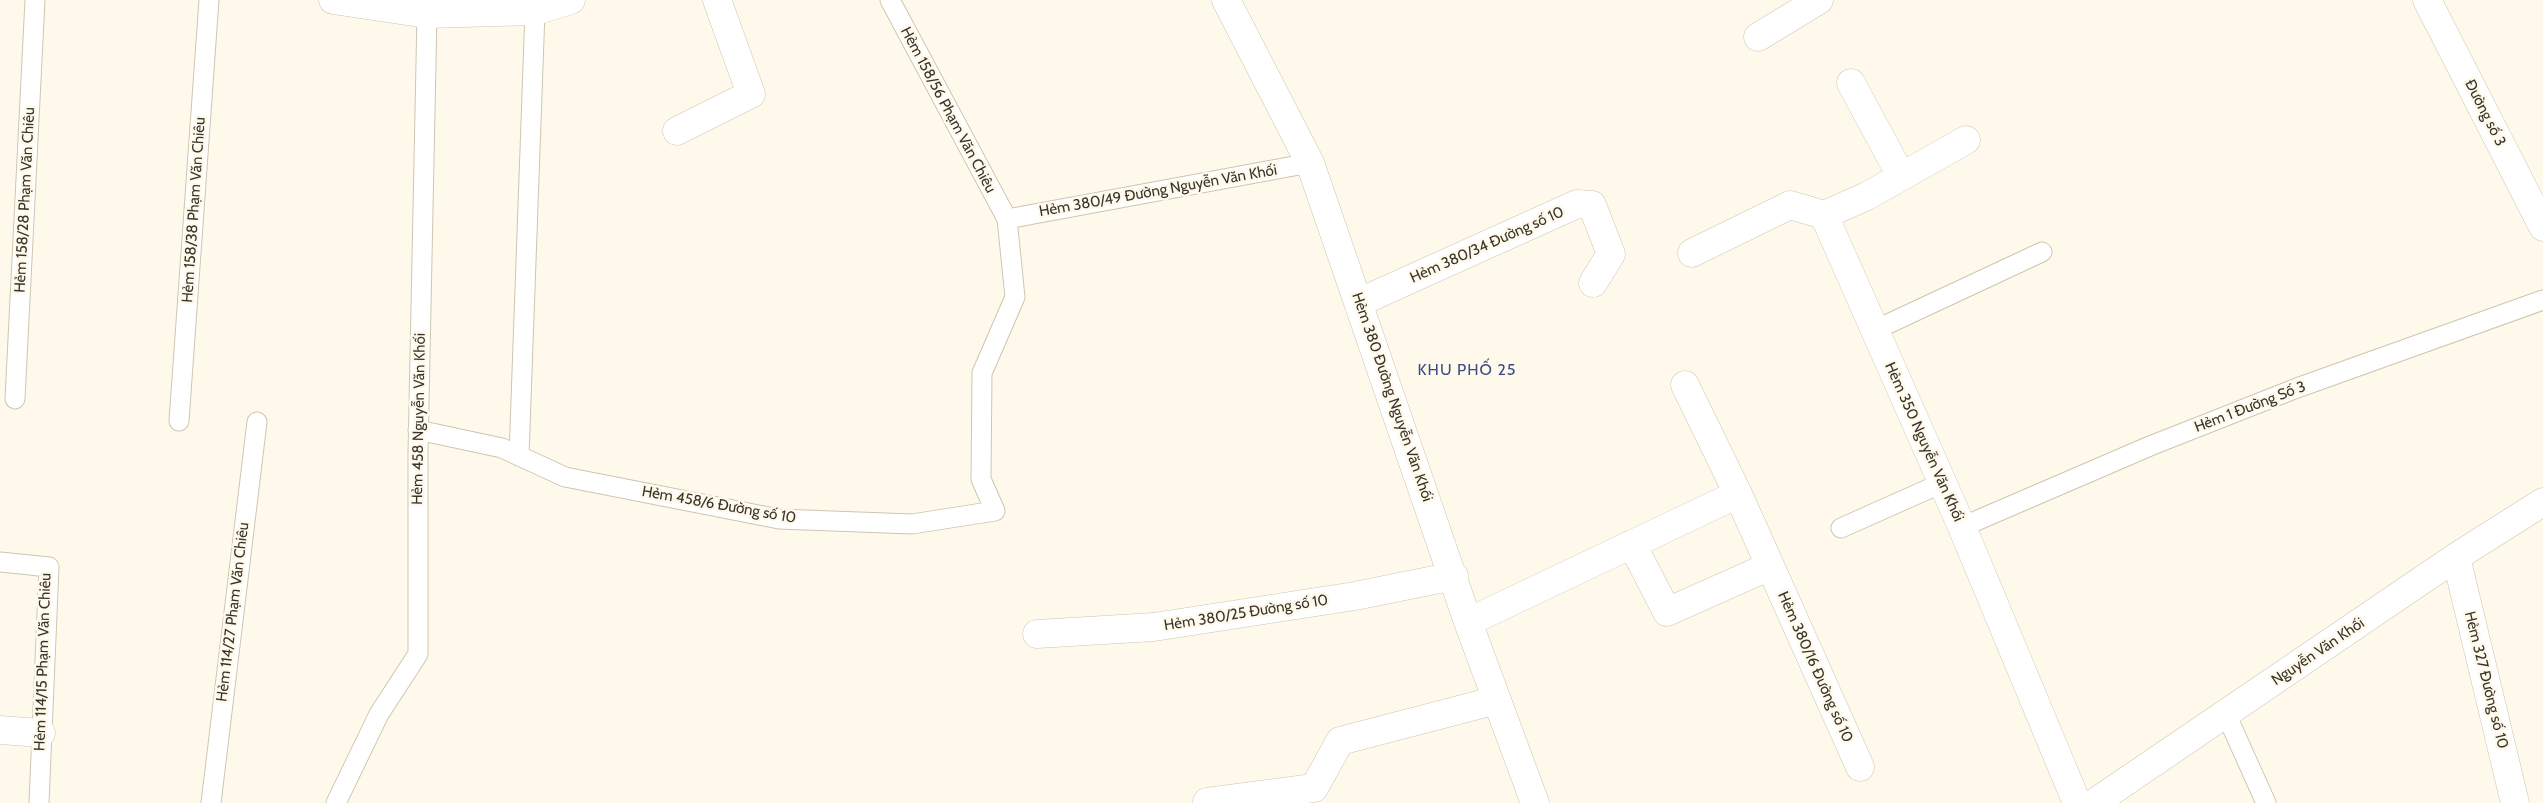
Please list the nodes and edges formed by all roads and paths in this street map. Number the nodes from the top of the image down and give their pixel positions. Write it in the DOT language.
graph roads {
  1 [pos="35,0"];
  2 [pos="209,0"];
  3 [pos="333,0"];
  4 [pos="571,0"];
  5 [pos="717,0"];
  6 [pos="890,0"];
  7 [pos="1226,0"];
  8 [pos="1819,0"];
  9 [pos="2427,0"];
  10 [pos="424,7"];
  11 [pos="535,11"];
  12 [pos="1758,37"];
  13 [pos="1851,83"];
  14 [pos="677,131"];
  15 [pos="1966,140"];
  16 [pos="1310,163"];
  17 [pos="1901,176"];
  18 [pos="1824,215"];
  19 [pos="1006,219"];
  20 [pos="2543,227"];
  21 [pos="2042,252"];
  22 [pos="1692,253"];
  23 [pos="1593,283"];
  24 [pos="2543,300"];
  25 [pos="1360,302"];
  26 [pos="1875,330"];
  27 [pos="1684,385"];
  28 [pos="15,399"];
  29 [pos="180,421"];
  30 [pos="257,422"];
  31 [pos="418,430"];
  32 [pos="519,456"];
  33 [pos="1942,483"];
  34 [pos="1738,494"];
  35 [pos="2543,502"];
  36 [pos="1962,526"];
  37 [pos="1840,528"];
  38 [pos="1632,544"];
  39 [pos="2456,557"];
  40 [pos="0,562"];
  41 [pos="1770,566"];
  42 [pos="1454,576"];
  43 [pos="1468,622"];
  44 [pos="1037,634"];
  45 [pos="1497,700"];
  46 [pos="2226,714"];
  47 [pos="0,730"];
  48 [pos="41,733"];
  49 [pos="1860,768"];
  50 [pos="2120,796"];
  51 [pos="1207,802"];
  52 [pos="39,803"];
  53 [pos="211,803"];
  54 [pos="336,803"];
  55 [pos="1536,803"];
  56 [pos="2077,803"];
  57 [pos="2094,803"];
  58 [pos="2266,803"];
  59 [pos="2515,803"];
  1 -- 28 [label="lane, Hẻm 158/28 Phạm Văn Chiêu"];
  2 -- 29 [label="lane, Hẻm 158/38 Phạm Văn Chiêu"];
  3 -- 10 [label="street"];
  4 -- 11 [label="street"];
  5 -- 14 [label="street"];
  6 -- 19 [label="lane, Hẻm 158/56 Phạm Văn Chiêu"];
  7 -- 16 [label="street, Hẻm 380 Đường Nguyễn Văn Khối"];
  8 -- 12 [label="street"];
  9 -- 20 [label="street, Đường số 3"];
  10 -- 11 [label="street"];
  10 -- 31 [label="lane, Hẻm 458 Nguyễn Văn Khối"];
  11 -- 32 [label="lane"];
  13 -- 17 [label="street"];
  15 -- 17 [label="street"];
  16 -- 19 [label="lane, Hẻm 380/49 Đường Nguyễn Văn Khối"];
  16 -- 25 [label="street, Hẻm 380 Đường Nguyễn Văn Khối"];
  17 -- 18 [label="street"];
  18 -- 22 [label="street"];
  18 -- 26 [label="street, Hẻm 350 Nguyễn Văn Khối"];
  19 -- 32 [label="lane, Hẻm 458/6 Đường số 10"];
  21 -- 26 [label="lane"];
  23 -- 25 [label="street, Hẻm 380/34 Đường số 10"];
  24 -- 36 [label="lane, Hẻm 1 Đường Số 3"];
  25 -- 42 [label="street, Hẻm 380 Đường Nguyễn Văn Khối"];
  26 -- 33 [label="street, Hẻm 350 Nguyễn Văn Khối"];
  27 -- 34 [label="street, Hẻm 380/16 Đường số 10"];
  30 -- 53 [label="lane, Hẻm 114/27 Phạm Văn Chiêu"];
  31 -- 32 [label="lane, Hẻm 458/6 Đường số 10"];
  31 -- 54 [label="lane, Hẻm 458 Nguyễn Văn Khối"];
  33 -- 36 [label="street, Hẻm 350 Nguyễn Văn Khối"];
  33 -- 37 [label="lane"];
  34 -- 38 [label="street"];
  34 -- 41 [label="street, Hẻm 380/16 Đường số 10"];
  35 -- 39 [label="street, Nguyễn Văn Khối"];
  36 -- 56 [label="street, Hẻm 350 Nguyễn Văn Khối"];
  38 -- 41 [label="street"];
  38 -- 43 [label="street"];
  39 -- 46 [label="street, Nguyễn Văn Khối"];
  39 -- 59 [label="street, Hẻm 327 Đường số 10"];
  40 -- 48 [label="lane, Hẻm 114/15 Phạm Văn Chiêu"];
  41 -- 49 [label="street, Hẻm 380/16 Đường số 10"];
  42 -- 43 [label="street, Hẻm 380 Đường Nguyễn Văn Khối"];
  42 -- 44 [label="street, Hẻm 380/25 Đường số 10"];
  43 -- 45 [label="street, Hẻm 380 Đường Nguyễn Văn Khối"];
  45 -- 51 [label="street"];
  45 -- 55 [label="street, Hẻm 380 Đường Nguyễn Văn Khối"];
  46 -- 50 [label="street, Nguyễn Văn Khối"];
  46 -- 58 [label="lane"];
  47 -- 48 [label="street"];
  48 -- 52 [label="lane, Hẻm 114/15 Phạm Văn Chiêu"];
  50 -- 57 [label="street, Nguyễn Văn Khối"];
}
